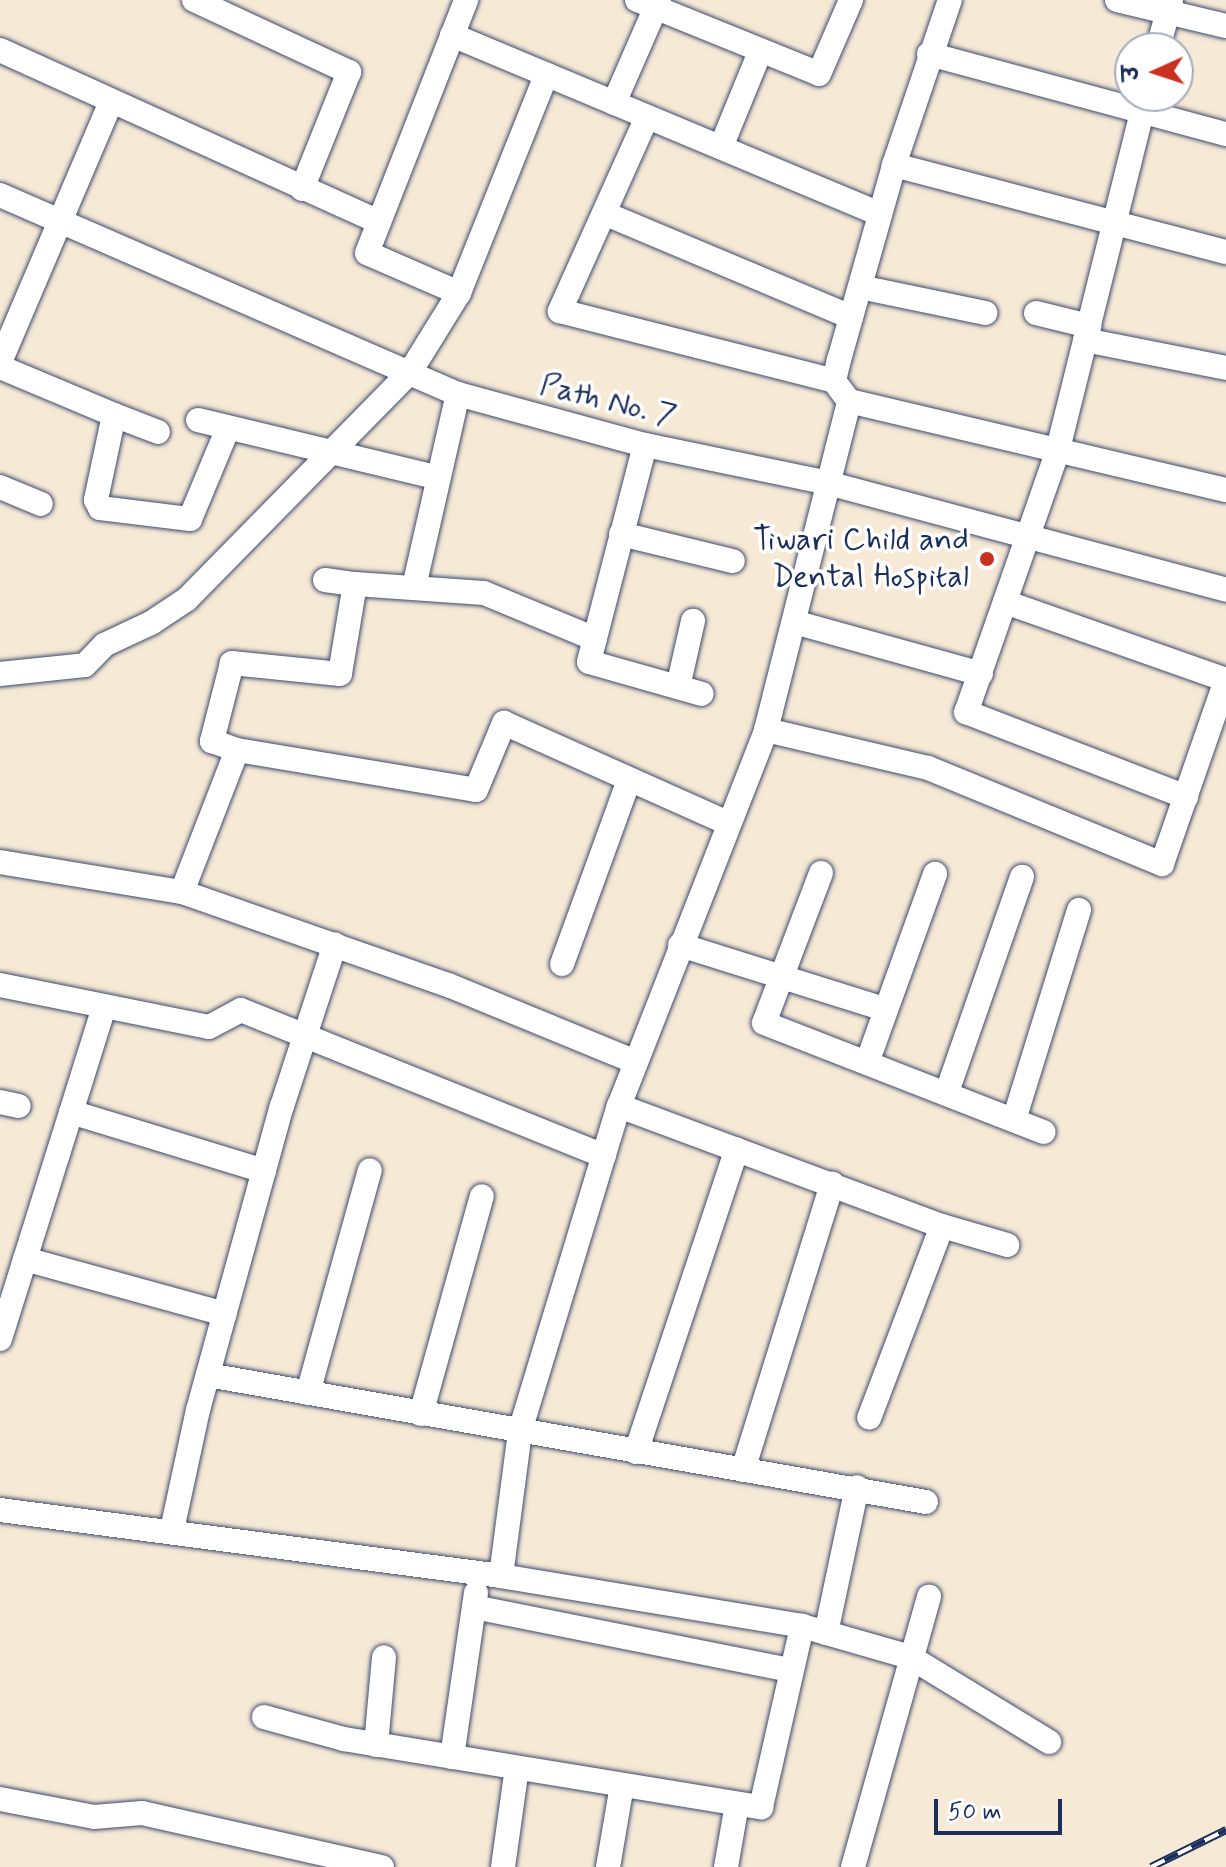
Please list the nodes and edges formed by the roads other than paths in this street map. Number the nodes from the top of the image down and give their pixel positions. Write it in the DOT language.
graph roads {
  1 [pos="194,0"];
  2 [pos="466,0"];
  3 [pos="851,0"];
  4 [pos="949,0"];
  5 [pos="1117,0"];
  6 [pos="650,3"];
  7 [pos="1170,6"];
  8 [pos="1226,26"];
  9 [pos="1163,32"];
  10 [pos="452,35"];
  11 [pos="0,50"];
  12 [pos="760,52"];
  13 [pos="929,54"];
  14 [pos="546,75"];
  15 [pos="1114,97"];
  16 [pos="111,102"];
  17 [pos="614,103"];
  18 [pos="1141,112"];
  19 [pos="1165,112"];
  20 [pos="647,117"];
  21 [pos="1226,134"];
  22 [pos="721,147"];
  23 [pos="894,165"];
  24 [pos="302,189"];
  25 [pos="0,195"];
  26 [pos="606,214"];
  27 [pos="880,214"];
  28 [pos="60,222"];
  29 [pos="379,222"];
  30 [pos="1114,224"];
  31 [pos="1226,252"];
  32 [pos="860,287"];
  33 [pos="459,293"];
  34 [pos="985,313"];
  35 [pos="1036,313"];
  36 [pos="851,317"];
  37 [pos="1087,333"];
  38 [pos="0,364"];
  39 [pos="1226,368"];
  40 [pos="410,372"];
  41 [pos="834,381"];
  42 [pos="458,394"];
  43 [pos="849,401"];
  44 [pos="114,415"];
  45 [pos="198,420"];
  46 [pos="228,428"];
  47 [pos="158,432"];
  48 [pos="645,445"];
  49 [pos="332,449"];
  50 [pos="1058,450"];
  51 [pos="435,477"];
  52 [pos="824,482"];
  53 [pos="0,487"];
  54 [pos="1226,490"];
  55 [pos="41,504"];
  56 [pos="621,534"];
  57 [pos="1023,537"];
  58 [pos="733,561"];
  59 [pos="325,580"];
  60 [pos="355,584"];
  61 [pos="414,587"];
  62 [pos="1226,590"];
  63 [pos="1005,602"];
  64 [pos="693,621"];
  65 [pos="794,622"];
  66 [pos="595,639"];
  67 [pos="0,674"];
  68 [pos="981,674"];
  69 [pos="1226,680"];
  70 [pos="678,687"];
  71 [pos="702,694"];
  72 [pos="766,730"];
  73 [pos="237,750"];
  74 [pos="629,780"];
  75 [pos="1186,797"];
  76 [pos="728,823"];
  77 [pos="0,862"];
  78 [pos="821,873"];
  79 [pos="935,874"];
  80 [pos="1022,877"];
  81 [pos="182,892"];
  82 [pos="1079,910"];
  83 [pos="335,944"];
  84 [pos="680,945"];
  85 [pos="562,964"];
  86 [pos="782,976"];
  87 [pos="0,985"];
  88 [pos="104,1008"];
  89 [pos="884,1009"];
  90 [pos="303,1038"];
  91 [pos="636,1062"];
  92 [pos="867,1063"];
  93 [pos="947,1092"];
  94 [pos="619,1106"];
  95 [pos="71,1112"];
  96 [pos="1014,1120"];
  97 [pos="1043,1132"];
  98 [pos="737,1149"];
  99 [pos="604,1156"];
  100 [pos="370,1170"];
  101 [pos="264,1171"];
  102 [pos="832,1184"];
  103 [pos="482,1196"];
  104 [pos="942,1226"];
  105 [pos="1007,1245"];
  106 [pos="25,1259"];
  107 [pos="225,1314"];
  108 [pos="0,1339"];
  109 [pos="208,1375"];
  110 [pos="308,1393"];
  111 [pos="421,1414"];
  112 [pos="869,1418"];
  113 [pos="520,1431"];
  114 [pos="636,1452"];
  115 [pos="743,1470"];
  116 [pos="857,1487"];
  117 [pos="926,1502"];
  118 [pos="0,1510"];
  119 [pos="172,1530"];
  120 [pos="490,1575"];
  121 [pos="929,1596"];
  122 [pos="474,1607"];
  123 [pos="802,1626"];
  124 [pos="826,1633"];
  125 [pos="384,1657"];
  126 [pos="910,1657"];
  127 [pos="790,1670"];
  128 [pos="264,1717"];
  129 [pos="1049,1742"];
  130 [pos="376,1745"];
  131 [pos="452,1757"];
  132 [pos="517,1768"];
  133 [pos="622,1785"];
  134 [pos="0,1799"];
  135 [pos="737,1804"];
  136 [pos="382,1867"];
  137 [pos="503,1867"];
  138 [pos="608,1867"];
  139 [pos="726,1867"];
  140 [pos="853,1867"];
  1 -- 24 [label="street"];
  2 -- 10 [label="street"];
  3 -- 12 [label="street"];
  4 -- 13 [label="street"];
  5 -- 7 [label="street"];
  6 -- 12 [label="street"];
  6 -- 17 [label="street"];
  7 -- 8 [label="street"];
  7 -- 9 [label="street"];
  10 -- 14 [label="street"];
  10 -- 29 [label="street"];
  11 -- 16 [label="street"];
  12 -- 22 [label="street"];
  13 -- 15 [label="street"];
  13 -- 23 [label="street"];
  14 -- 17 [label="street"];
  14 -- 33 [label="street"];
  16 -- 24 [label="street"];
  16 -- 28 [label="street"];
  17 -- 20 [label="street"];
  18 -- 30 [label="street"];
  19 -- 21 [label="street"];
  20 -- 22 [label="street"];
  20 -- 26 [label="street"];
  22 -- 27 [label="street"];
  23 -- 27 [label="street"];
  23 -- 30 [label="street"];
  24 -- 29 [label="street"];
  25 -- 28 [label="street, Path No. 7"];
  26 -- 36 [label="street"];
  26 -- 41 [label="street"];
  27 -- 32 [label="street"];
  28 -- 38 [label="street"];
  28 -- 40 [label="street, Path No. 7"];
  29 -- 33 [label="street"];
  30 -- 31 [label="street"];
  30 -- 37 [label="street"];
  32 -- 34 [label="street"];
  32 -- 36 [label="street"];
  33 -- 40 [label="street"];
  35 -- 37 [label="street"];
  36 -- 41 [label="street"];
  37 -- 39 [label="street"];
  37 -- 50 [label="street"];
  38 -- 44 [label="street"];
  40 -- 42 [label="street, Path No. 7"];
  40 -- 49 [label="street"];
  41 -- 43 [label="street"];
  42 -- 48 [label="street, Path No. 7"];
  42 -- 51 [label="street"];
  43 -- 50 [label="street"];
  43 -- 52 [label="street"];
  44 -- 46 [label="street"];
  44 -- 47 [label="street"];
  45 -- 46 [label="street"];
  46 -- 49 [label="street"];
  48 -- 52 [label="street, Path No. 7"];
  48 -- 56 [label="street"];
  49 -- 51 [label="street"];
  49 -- 67 [label="street"];
  50 -- 54 [label="street"];
  50 -- 57 [label="street"];
  51 -- 61 [label="street"];
  52 -- 57 [label="street, Path No. 7"];
  52 -- 65 [label="street"];
  53 -- 55 [label="street"];
  56 -- 58 [label="street"];
  56 -- 66 [label="street"];
  57 -- 62 [label="street, Path No. 7"];
  57 -- 63 [label="street"];
  59 -- 60 [label="street"];
  60 -- 61 [label="street"];
  60 -- 73 [label="street"];
  61 -- 66 [label="street"];
  63 -- 68 [label="street"];
  63 -- 69 [label="street"];
  64 -- 70 [label="street"];
  65 -- 68 [label="street"];
  65 -- 72 [label="street"];
  66 -- 70 [label="street"];
  68 -- 75 [label="street"];
  69 -- 75 [label="street"];
  70 -- 71 [label="street"];
  72 -- 75 [label="street"];
  72 -- 76 [label="street"];
  73 -- 74 [label="street"];
  73 -- 81 [label="street"];
  74 -- 76 [label="street"];
  74 -- 85 [label="street"];
  76 -- 84 [label="street"];
  77 -- 81 [label="street"];
  78 -- 86 [label="street"];
  79 -- 89 [label="street"];
  80 -- 93 [label="street"];
  81 -- 83 [label="street"];
  82 -- 96 [label="street"];
  83 -- 90 [label="street"];
  83 -- 91 [label="street"];
  84 -- 86 [label="street"];
  84 -- 91 [label="street"];
  86 -- 89 [label="street"];
  86 -- 92 [label="street"];
  87 -- 88 [label="street"];
  88 -- 90 [label="street"];
  88 -- 95 [label="street"];
  89 -- 92 [label="street"];
  90 -- 99 [label="street"];
  90 -- 101 [label="street"];
  91 -- 94 [label="street"];
  92 -- 93 [label="street"];
  93 -- 96 [label="street"];
  94 -- 98 [label="street"];
  94 -- 99 [label="street"];
  95 -- 101 [label="street"];
  95 -- 106 [label="street"];
  96 -- 97 [label="street"];
  98 -- 102 [label="street"];
  98 -- 114 [label="street"];
  99 -- 113 [label="street"];
  100 -- 110 [label="street"];
  101 -- 107 [label="street"];
  102 -- 104 [label="street"];
  102 -- 115 [label="street"];
  103 -- 111 [label="street"];
  104 -- 105 [label="street"];
  104 -- 112 [label="street"];
  106 -- 107 [label="street"];
  106 -- 108 [label="street"];
  107 -- 109 [label="street"];
  109 -- 110 [label="street"];
  109 -- 119 [label="street"];
  110 -- 111 [label="street"];
  111 -- 113 [label="street"];
  113 -- 114 [label="street"];
  113 -- 120 [label="street"];
  114 -- 115 [label="street"];
  115 -- 116 [label="street"];
  116 -- 117 [label="street"];
  116 -- 124 [label="street"];
  118 -- 119 [label="street"];
  119 -- 120 [label="street"];
  120 -- 122 [label="street"];
  120 -- 123 [label="street"];
  121 -- 126 [label="street"];
  122 -- 127 [label="street"];
  122 -- 131 [label="street"];
  123 -- 124 [label="street"];
  123 -- 127 [label="street"];
  124 -- 126 [label="street"];
  125 -- 130 [label="street"];
  126 -- 129 [label="street"];
  126 -- 140 [label="street"];
  127 -- 135 [label="street"];
  128 -- 130 [label="street"];
  130 -- 131 [label="street"];
  131 -- 132 [label="street"];
  132 -- 133 [label="street"];
  132 -- 137 [label="street"];
  133 -- 135 [label="street"];
  133 -- 138 [label="street"];
  134 -- 136 [label="street"];
  135 -- 139 [label="street"];
}
